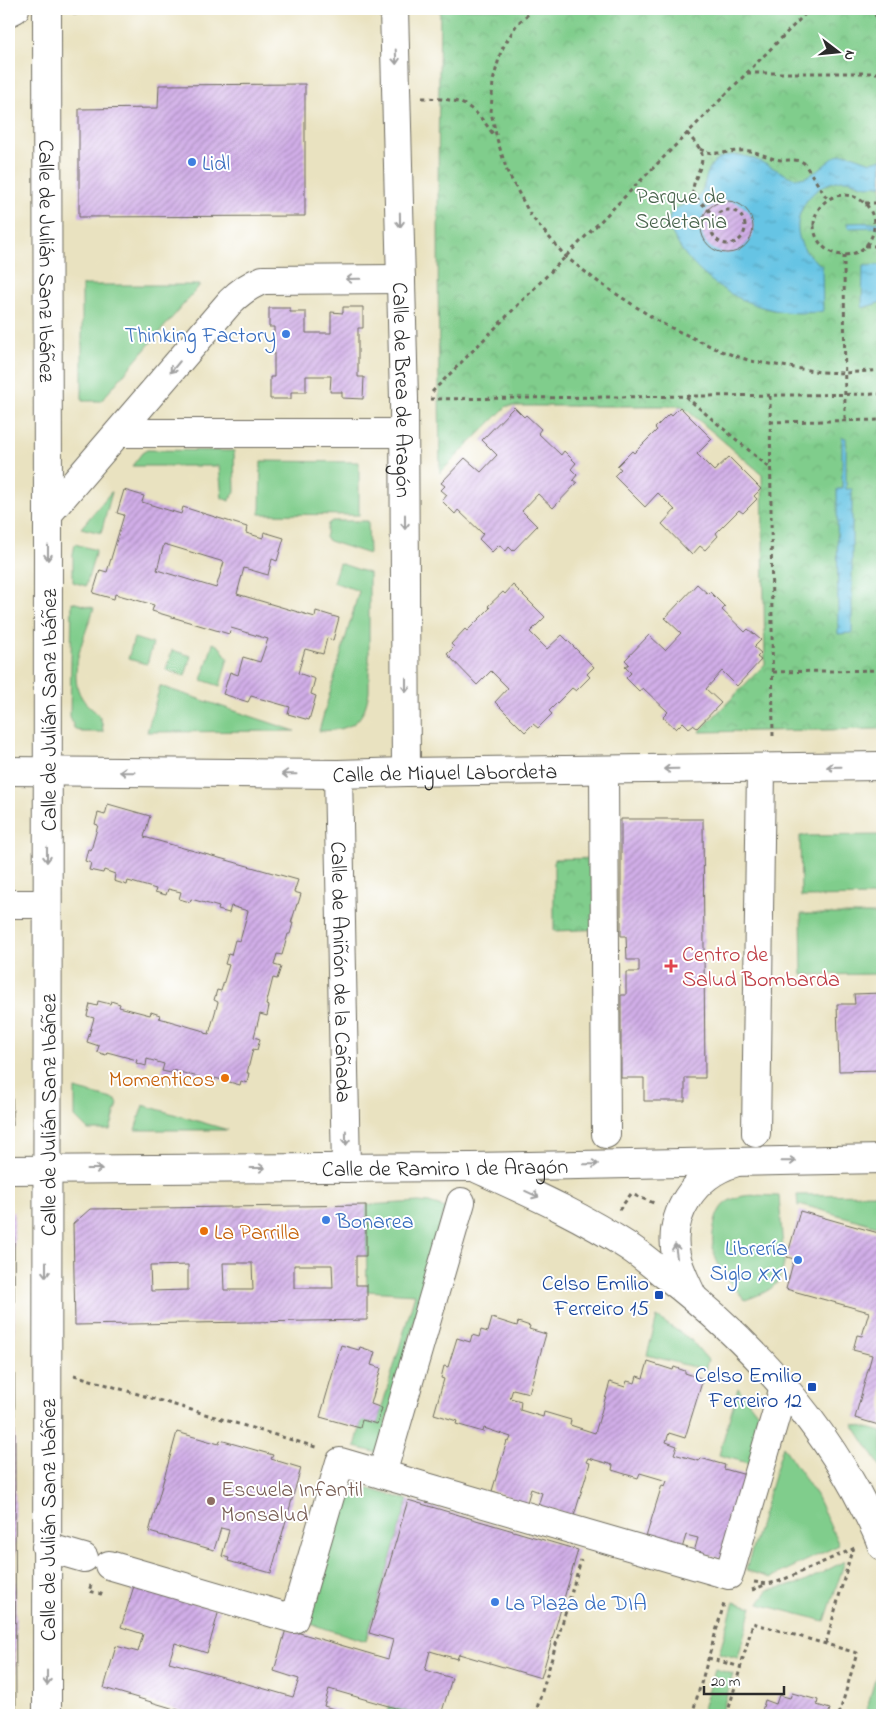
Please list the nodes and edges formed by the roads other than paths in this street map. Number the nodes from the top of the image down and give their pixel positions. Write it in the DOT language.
graph roads {
  1 [pos="15,9"];
  2 [pos="47,9"];
  3 [pos="394,9"];
  4 [pos="9,12"];
  5 [pos="401,279"];
  6 [pos="119,433"];
  7 [pos="404,433"];
  8 [pos="48,514"];
  9 [pos="882,766"];
  10 [pos="767,768"];
  11 [pos="9,771"];
  12 [pos="47,771"];
  13 [pos="604,771"];
  14 [pos="406,772"];
  15 [pos="338,774"];
  16 [pos="9,904"];
  17 [pos="47,904"];
  18 [pos="756,1133"];
  19 [pos="606,1134"];
  20 [pos="882,1159"];
  21 [pos="740,1161"];
  22 [pos="472,1167"];
  23 [pos="346,1168"];
  24 [pos="46,1169"];
  25 [pos="9,1170"];
  26 [pos="461,1202"];
  27 [pos="693,1296"];
  28 [pos="784,1387"];
  29 [pos="382,1474"];
  30 [pos="874,1503"];
  31 [pos="880,1539"];
  32 [pos="46,1547"];
  33 [pos="47,1715"];
  1 -- 4 [label="street"];
  2 -- 8 [label="street, Calle de Julián Sanz Ibáñez"];
  3 -- 5 [label="street, Calle de Brea de Aragón, one-way"];
  5 -- 6 [label="street, one-way"];
  5 -- 7 [label="street, Calle de Brea de Aragón"];
  6 -- 7 [label="street"];
  6 -- 8 [label="street"];
  7 -- 14 [label="street, Calle de Brea de Aragón, one-way"];
  8 -- 12 [label="street, Calle de Julián Sanz Ibáñez, one-way"];
  9 -- 10 [label="street, Calle de Miguel Labordeta, one-way"];
  10 -- 13 [label="street, Calle de Miguel Labordeta, one-way"];
  10 -- 18 [label="street"];
  11 -- 12 [label="street, Calle de Miguel Labordeta"];
  15 -- 12 [label="street, Calle de Miguel Labordeta, one-way"];
  12 -- 17 [label="street, Calle de Julián Sanz Ibáñez, one-way"];
  13 -- 14 [label="street, Calle de Miguel Labordeta"];
  13 -- 19 [label="street"];
  14 -- 15 [label="street, Calle de Miguel Labordeta"];
  15 -- 23 [label="street, Calle de Aniñón de la Cañada, one-way"];
  16 -- 17 [label="street"];
  17 -- 24 [label="street, Calle de Julián Sanz Ibáñez"];
  21 -- 20 [label="street, Calle de Ramiro I de Aragón, one-way"];
  22 -- 21 [label="street, Calle de Ramiro I de Aragón, one-way"];
  27 -- 21 [label="street, one-way"];
  22 -- 23 [label="street, Calle de Ramiro I de Aragón"];
  22 -- 27 [label="street, one-way"];
  24 -- 23 [label="street, Calle de Ramiro I de Aragón, one-way"];
  24 -- 25 [label="street, Calle de Ramiro I de Aragón"];
  24 -- 32 [label="street, Calle de Julián Sanz Ibáñez, one-way"];
  26 -- 29 [label="street"];
  27 -- 28 [label="street"];
  28 -- 29 [label="street"];
  28 -- 30 [label="street"];
  29 -- 32 [label="street"];
  30 -- 31 [label="street"];
  32 -- 33 [label="street, Calle de Julián Sanz Ibáñez, one-way"];
}
